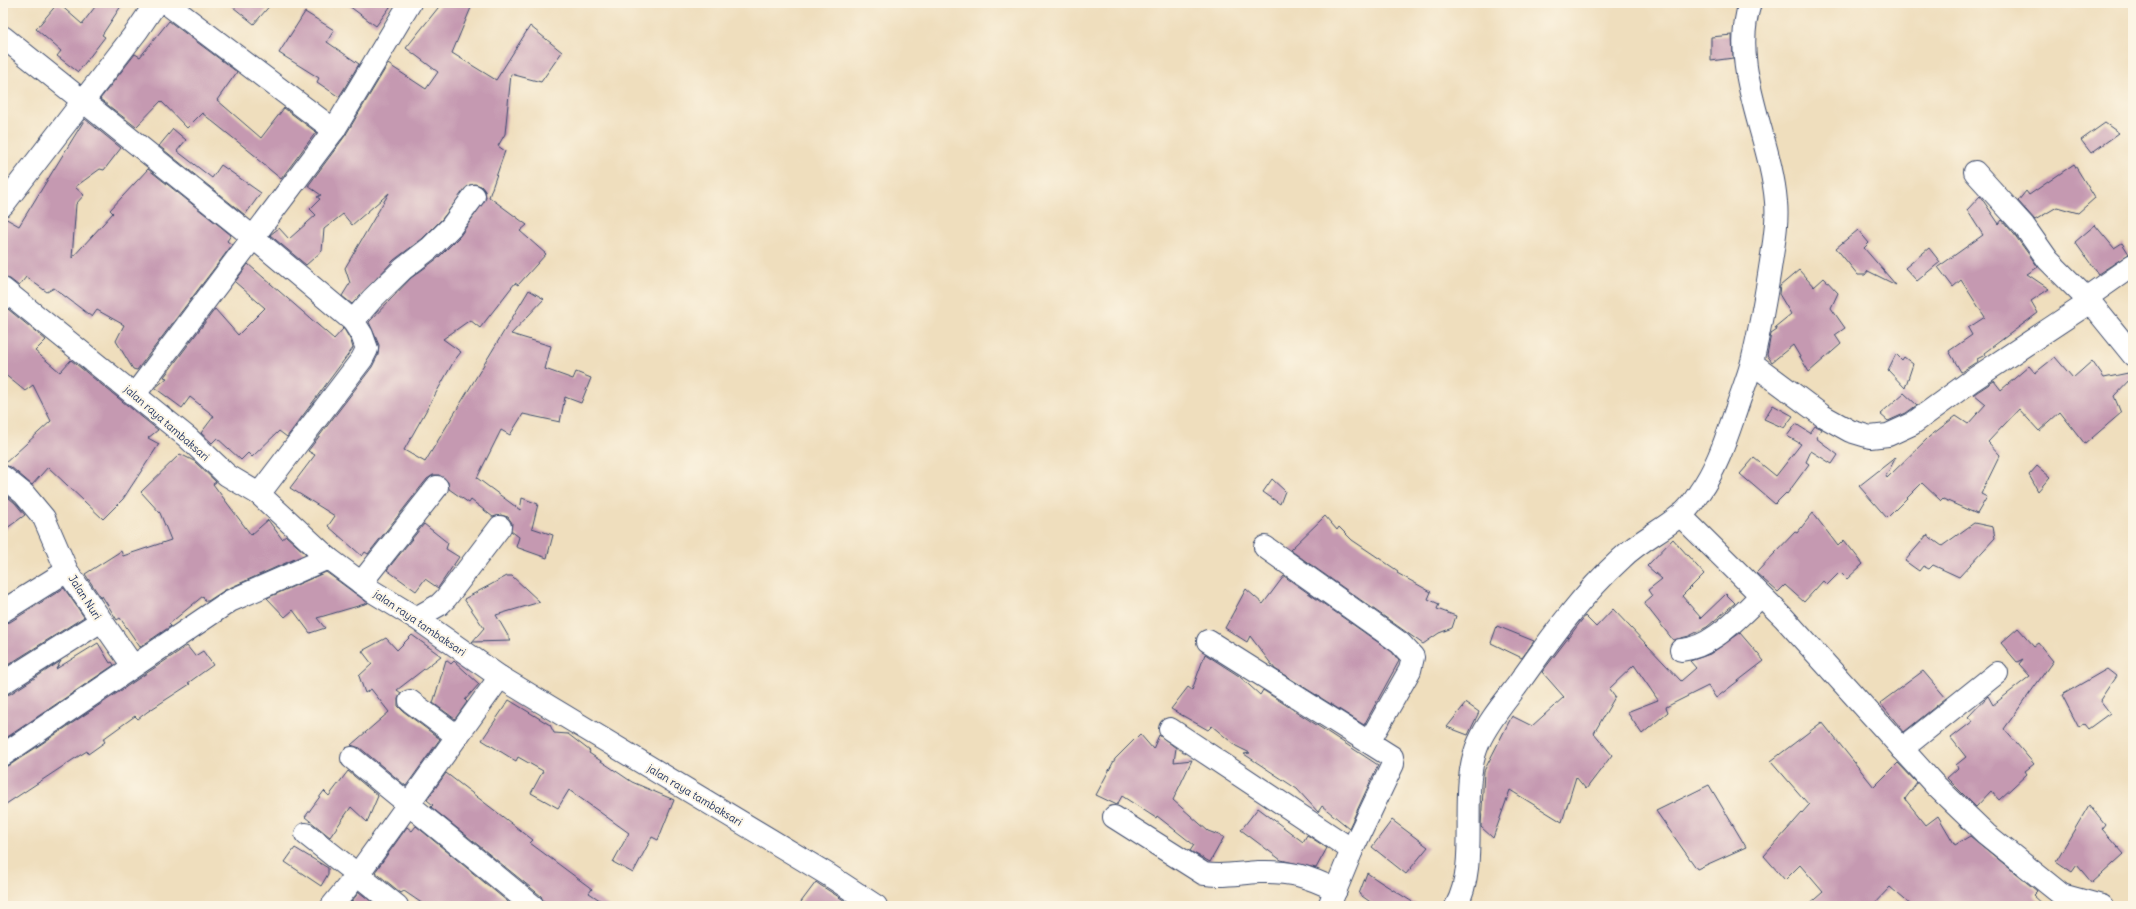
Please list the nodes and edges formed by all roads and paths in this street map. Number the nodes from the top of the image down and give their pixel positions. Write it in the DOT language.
graph roads {
  1 [pos="156,3"];
  2 [pos="166,3"];
  3 [pos="410,3"];
  4 [pos="1750,3"];
  5 [pos="3,37"];
  6 [pos="84,101"];
  7 [pos="334,130"];
  8 [pos="1974,172"];
  9 [pos="474,196"];
  10 [pos="3,205"];
  11 [pos="254,238"];
  12 [pos="2133,266"];
  13 [pos="3,289"];
  14 [pos="2088,300"];
  15 [pos="353,321"];
  16 [pos="2133,355"];
  17 [pos="1752,363"];
  18 [pos="135,394"];
  19 [pos="3,477"];
  20 [pos="437,487"];
  21 [pos="259,494"];
  22 [pos="1681,516"];
  23 [pos="500,526"];
  24 [pos="1265,547"];
  25 [pos="328,558"];
  26 [pos="67,571"];
  27 [pos="361,583"];
  28 [pos="1761,596"];
  29 [pos="3,611"];
  30 [pos="416,618"];
  31 [pos="101,622"];
  32 [pos="1208,641"];
  33 [pos="1681,650"];
  34 [pos="133,666"];
  35 [pos="1997,673"];
  36 [pos="500,677"];
  37 [pos="3,683"];
  38 [pos="410,701"];
  39 [pos="1170,729"];
  40 [pos="457,736"];
  41 [pos="1369,742"];
  42 [pos="1902,749"];
  43 [pos="3,756"];
  44 [pos="352,758"];
  45 [pos="408,804"];
  46 [pos="1114,817"];
  47 [pos="306,834"];
  48 [pos="1352,850"];
  49 [pos="358,874"];
  50 [pos="1332,898"];
  51 [pos="510,899"];
  52 [pos="332,906"];
  53 [pos="397,906"];
  54 [pos="533,906"];
  55 [pos="876,906"];
  56 [pos="1456,906"];
  57 [pos="2102,906"];
  1 -- 6 [label="street"];
  2 -- 7 [label="street"];
  3 -- 7 [label="street"];
  4 -- 17 [label="street"];
  5 -- 6 [label="street"];
  6 -- 10 [label="street"];
  6 -- 11 [label="street"];
  7 -- 11 [label="street"];
  8 -- 14 [label="street"];
  9 -- 15 [label="street"];
  11 -- 15 [label="street"];
  11 -- 18 [label="street"];
  12 -- 14 [label="street"];
  13 -- 18 [label="street, jalan raya tambaksari"];
  14 -- 16 [label="street"];
  14 -- 17 [label="street"];
  15 -- 21 [label="street"];
  17 -- 22 [label="street"];
  18 -- 21 [label="street, jalan raya tambaksari"];
  19 -- 26 [label="street"];
  20 -- 27 [label="street"];
  21 -- 25 [label="street, jalan raya tambaksari"];
  22 -- 28 [label="street"];
  22 -- 56 [label="street"];
  23 -- 30 [label="street"];
  24 -- 41 [label="street"];
  25 -- 27 [label="street, jalan raya tambaksari"];
  25 -- 34 [label="street"];
  26 -- 29 [label="street, Jalan Nuri"];
  26 -- 31 [label="street, Jalan Nuri"];
  27 -- 30 [label="street, jalan raya tambaksari"];
  28 -- 33 [label="street"];
  28 -- 42 [label="street"];
  30 -- 36 [label="street, jalan raya tambaksari"];
  31 -- 34 [label="street, Jalan Nuri"];
  31 -- 37 [label="street"];
  32 -- 41 [label="street"];
  34 -- 43 [label="street"];
  35 -- 42 [label="street"];
  36 -- 40 [label="street"];
  36 -- 55 [label="street, jalan raya tambaksari"];
  38 -- 40 [label="street"];
  39 -- 48 [label="street"];
  40 -- 45 [label="street"];
  41 -- 48 [label="street"];
  42 -- 57 [label="street"];
  44 -- 45 [label="street"];
  45 -- 49 [label="street"];
  45 -- 51 [label="street"];
  46 -- 50 [label="street"];
  47 -- 49 [label="street"];
  48 -- 50 [label="street"];
  49 -- 52 [label="street"];
  49 -- 53 [label="street"];
  51 -- 54 [label="street"];
}
